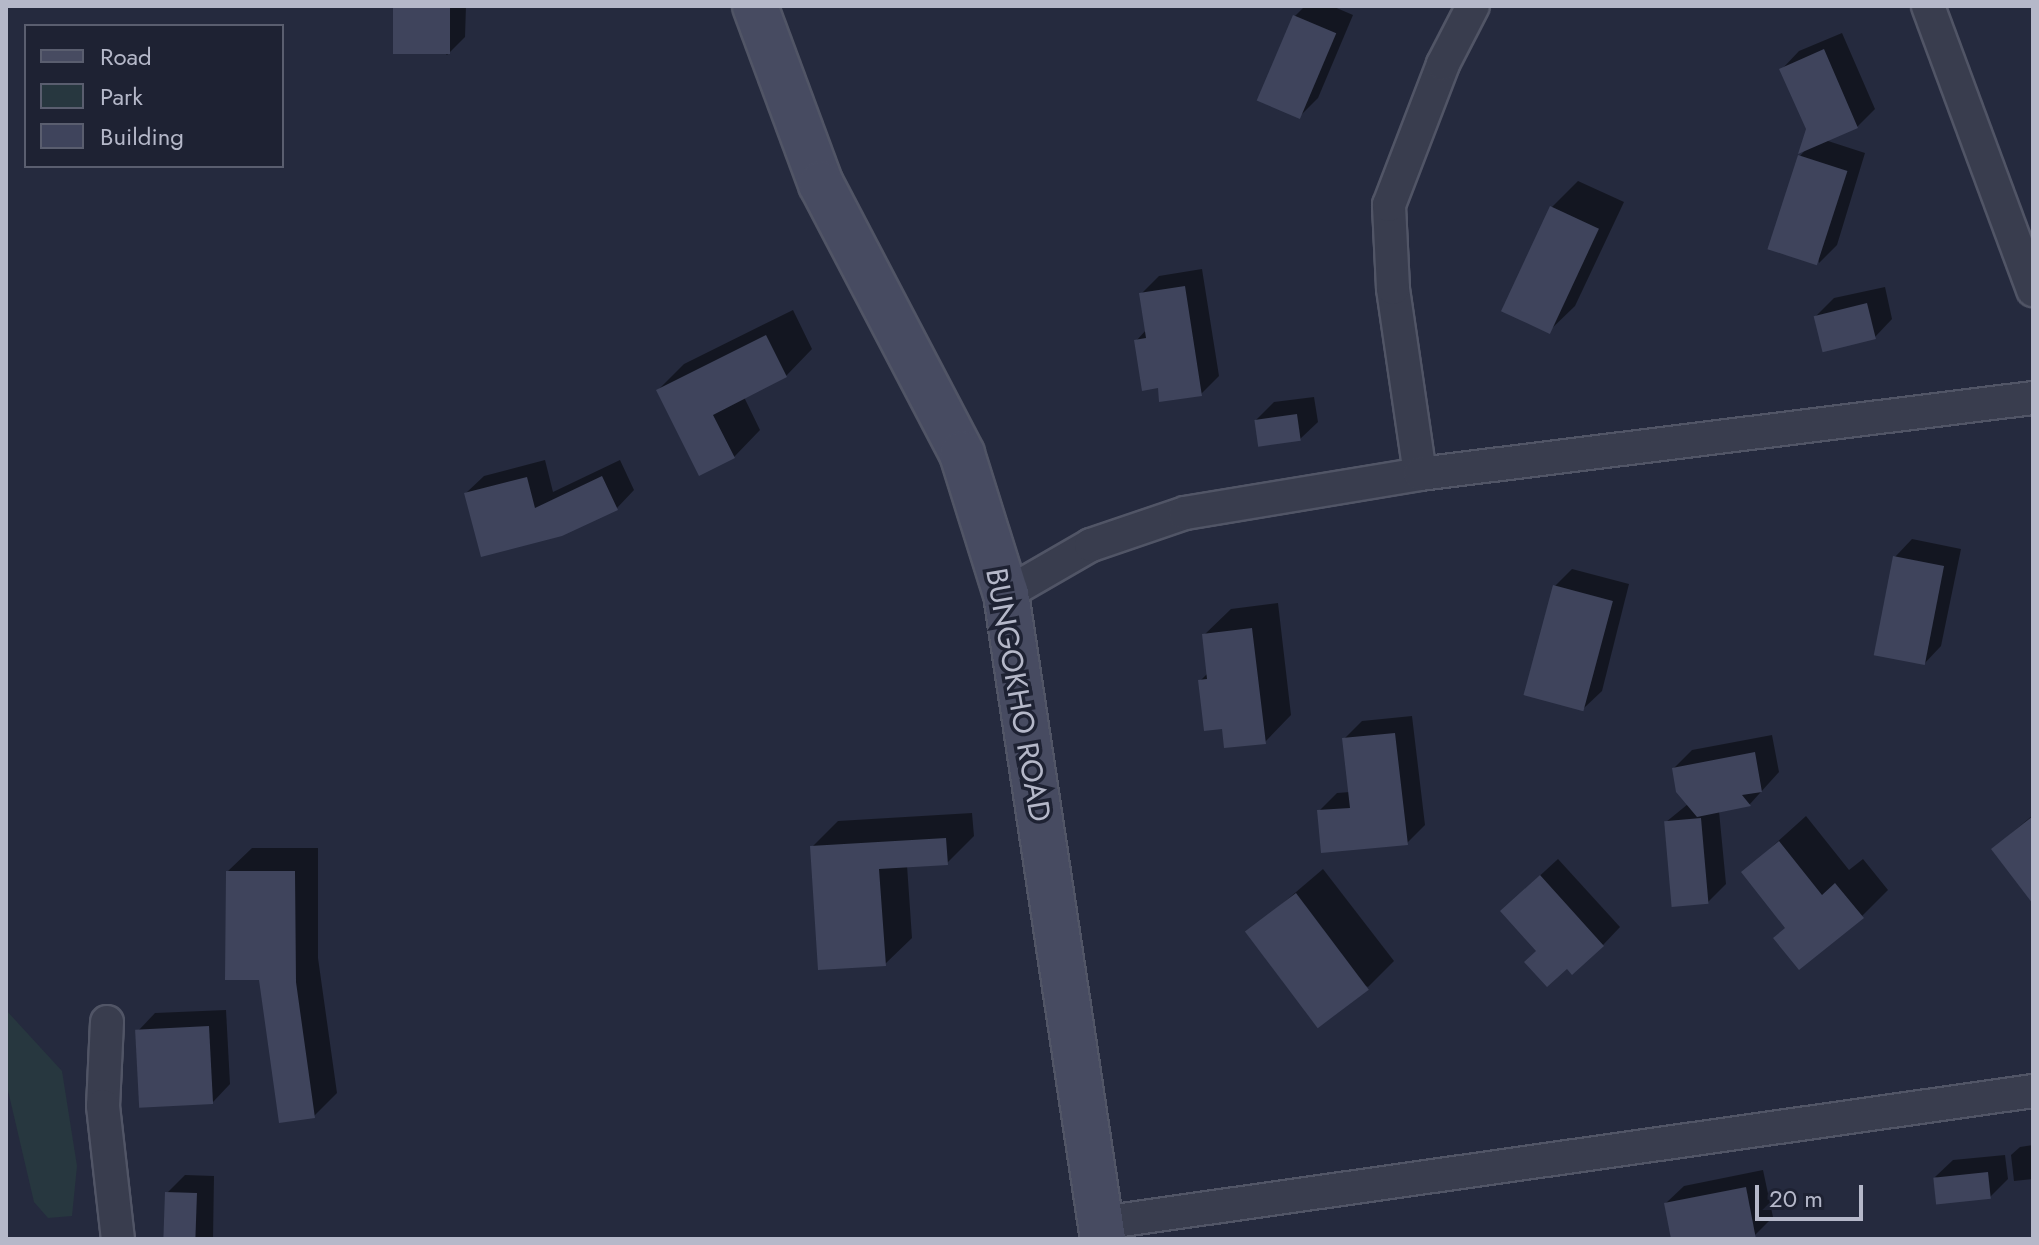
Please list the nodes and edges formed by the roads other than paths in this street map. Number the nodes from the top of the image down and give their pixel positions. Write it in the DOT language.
graph roads {
  1 [pos="755,6"];
  2 [pos="1473,6"];
  3 [pos="1928,6"];
  4 [pos="2033,290"];
  5 [pos="2033,398"];
  6 [pos="1420,474"];
  7 [pos="1006,594"];
  8 [pos="107,1022"];
  9 [pos="2033,1091"];
  10 [pos="1102,1231"];
  11 [pos="118,1239"];
  1 -- 7 [label="street, BUNGOKHO ROAD"];
  2 -- 6 [label="street"];
  3 -- 4 [label="street"];
  5 -- 6 [label="street"];
  6 -- 7 [label="street"];
  7 -- 10 [label="street, BUNGOKHO ROAD"];
  8 -- 11 [label="street"];
  9 -- 10 [label="street"];
}
